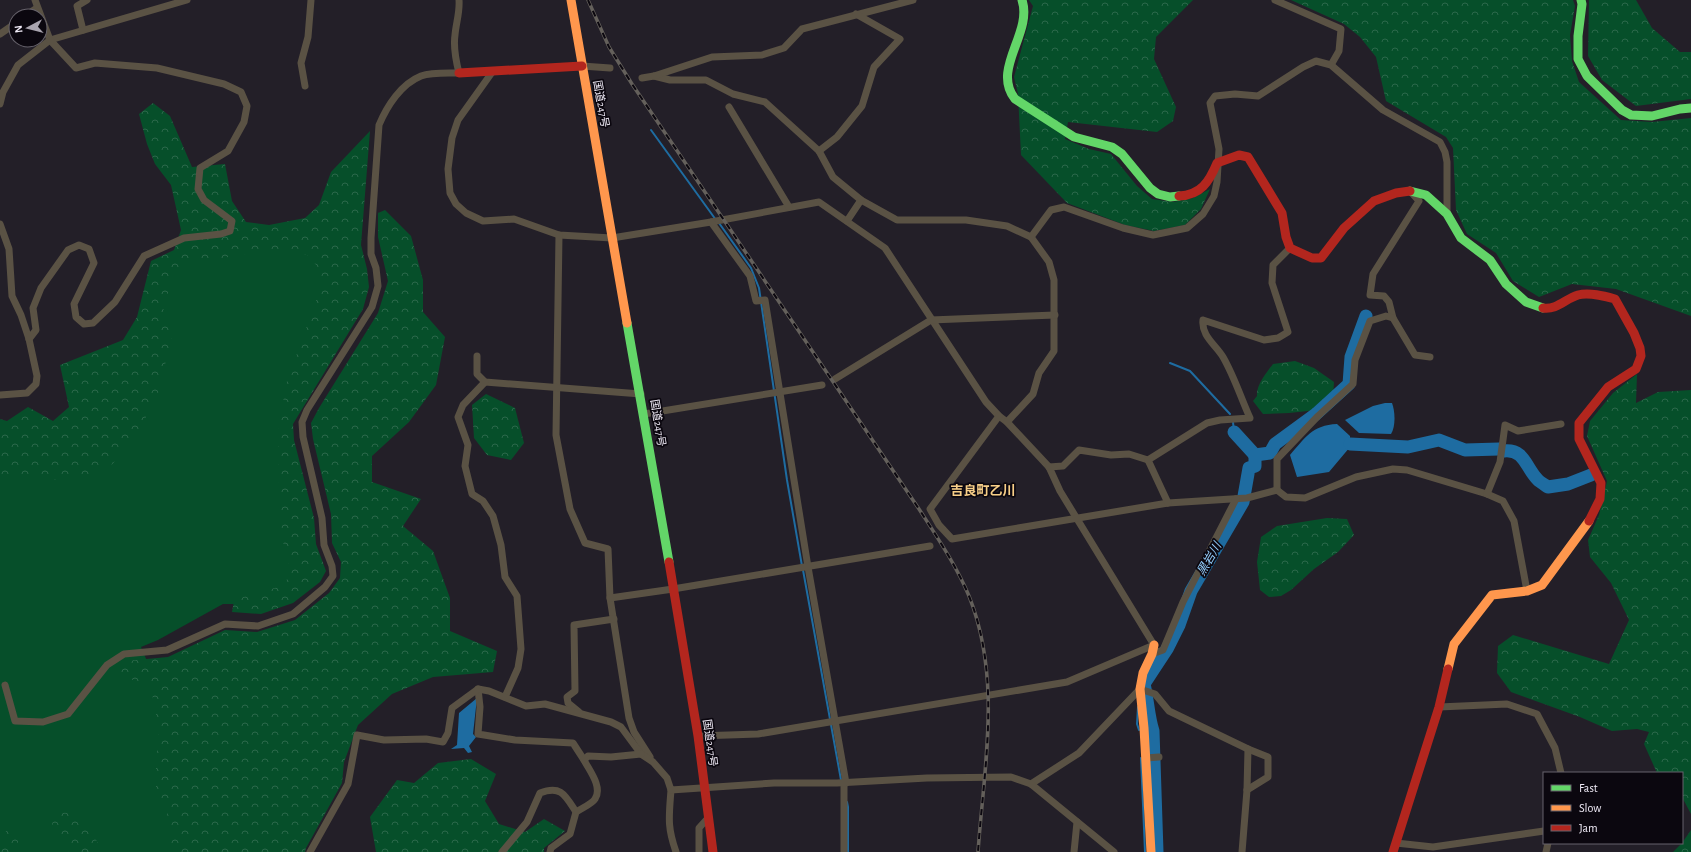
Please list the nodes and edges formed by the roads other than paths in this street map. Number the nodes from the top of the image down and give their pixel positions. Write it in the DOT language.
graph roads {
  1 [pos="34,0"];
  2 [pos="87,0"];
  3 [pos="186,0"];
  4 [pos="311,0"];
  5 [pos="459,0"];
  6 [pos="571,0"];
  7 [pos="913,0"];
  8 [pos="1022,0"];
  9 [pos="1275,0"];
  10 [pos="1581,0"];
  11 [pos="37,8"];
  12 [pos="856,14"];
  13 [pos="83,30"];
  14 [pos="48,35"];
  15 [pos="50,40"];
  16 [pos="1331,65"];
  17 [pos="582,66"];
  18 [pos="610,68"];
  19 [pos="493,71"];
  20 [pos="459,73"];
  21 [pos="654,76"];
  22 [pos="642,78"];
  23 [pos="305,86"];
  24 [pos="0,104"];
  25 [pos="729,107"];
  26 [pos="1691,108"];
  27 [pos="820,151"];
  28 [pos="1217,163"];
  29 [pos="1410,191"];
  30 [pos="861,200"];
  31 [pos="789,207"];
  32 [pos="1447,214"];
  33 [pos="847,221"];
  34 [pos="712,222"];
  35 [pos="0,224"];
  36 [pos="559,235"];
  37 [pos="1030,237"];
  38 [pos="612,238"];
  39 [pos="1290,248"];
  40 [pos="1055,315"];
  41 [pos="1393,318"];
  42 [pos="931,320"];
  43 [pos="28,339"];
  44 [pos="477,356"];
  45 [pos="1430,358"];
  46 [pos="835,379"];
  47 [pos="485,382"];
  48 [pos="822,385"];
  49 [pos="556,387"];
  50 [pos="779,392"];
  51 [pos="0,394"];
  52 [pos="641,394"];
  53 [pos="644,414"];
  54 [pos="999,416"];
  55 [pos="1007,422"];
  56 [pos="1561,424"];
  57 [pos="1148,460"];
  58 [pos="1049,467"];
  59 [pos="1277,490"];
  60 [pos="1487,494"];
  61 [pos="1237,499"];
  62 [pos="1168,502"];
  63 [pos="1076,518"];
  64 [pos="930,546"];
  65 [pos="807,567"];
  66 [pos="673,589"];
  67 [pos="1527,591"];
  68 [pos="610,598"];
  69 [pos="614,619"];
  70 [pos="1153,649"];
  71 [pos="5,685"];
  72 [pos="478,689"];
  73 [pos="1140,689"];
  74 [pos="505,697"];
  75 [pos="1439,707"];
  76 [pos="580,714"];
  77 [pos="835,721"];
  78 [pos="698,736"];
  79 [pos="1248,749"];
  80 [pos="641,754"];
  81 [pos="1158,757"];
  82 [pos="1147,758"];
  83 [pos="584,760"];
  84 [pos="653,762"];
  85 [pos="1561,772"];
  86 [pos="843,783"];
  87 [pos="1031,784"];
  88 [pos="704,788"];
  89 [pos="671,790"];
  90 [pos="1247,790"];
  91 [pos="576,812"];
  92 [pos="708,818"];
  93 [pos="1077,822"];
  94 [pos="1543,831"];
  95 [pos="1394,847"];
  96 [pos="310,852"];
  97 [pos="502,852"];
  98 [pos="550,852"];
  99 [pos="676,852"];
  100 [pos="700,852"];
  101 [pos="713,852"];
  102 [pos="844,852"];
  103 [pos="1074,852"];
  104 [pos="1114,852"];
  105 [pos="1151,852"];
  106 [pos="1242,852"];
  1 -- 11 [label="street"];
  2 -- 13 [label="street"];
  3 -- 13 [label="street"];
  4 -- 23 [label="street"];
  5 -- 20 [label="street"];
  6 -- 17 [label="main road, 国道247号"];
  7 -- 12 [label="street"];
  8 -- 28 [label="main road"];
  9 -- 16 [label="street"];
  10 -- 26 [label="main road"];
  12 -- 21 [label="street"];
  12 -- 27 [label="street"];
  13 -- 15 [label="street"];
  14 -- 15 [label="street"];
  15 -- 24 [label="street"];
  15 -- 43 [label="street"];
  16 -- 28 [label="street"];
  16 -- 32 [label="street"];
  17 -- 18 [label="street"];
  17 -- 19 [label="main road"];
  17 -- 38 [label="main road, 国道247号"];
  19 -- 20 [label="main road"];
  19 -- 36 [label="street"];
  20 -- 71 [label="street"];
  21 -- 22 [label="street"];
  21 -- 27 [label="street"];
  25 -- 31 [label="street"];
  27 -- 30 [label="street"];
  28 -- 37 [label="street"];
  28 -- 39 [label="main road"];
  29 -- 32 [label="main road"];
  29 -- 39 [label="main road"];
  29 -- 41 [label="street"];
  30 -- 33 [label="street"];
  30 -- 37 [label="street"];
  31 -- 33 [label="street"];
  31 -- 34 [label="street"];
  32 -- 67 [label="main road"];
  33 -- 42 [label="street"];
  34 -- 38 [label="street"];
  34 -- 50 [label="street"];
  35 -- 43 [label="street"];
  36 -- 38 [label="street"];
  36 -- 49 [label="street"];
  37 -- 40 [label="street"];
  38 -- 52 [label="main road, 国道247号"];
  39 -- 57 [label="street"];
  40 -- 42 [label="street"];
  40 -- 55 [label="street"];
  41 -- 45 [label="street"];
  41 -- 59 [label="street"];
  42 -- 46 [label="street"];
  42 -- 54 [label="street"];
  43 -- 51 [label="street"];
  44 -- 47 [label="street"];
  47 -- 49 [label="street"];
  47 -- 74 [label="street"];
  48 -- 50 [label="street"];
  49 -- 52 [label="street"];
  49 -- 68 [label="street"];
  50 -- 53 [label="street"];
  50 -- 65 [label="street"];
  52 -- 53 [label="main road, 国道247号"];
  53 -- 66 [label="main road, 国道247号"];
  54 -- 55 [label="street"];
  54 -- 63 [label="street"];
  55 -- 58 [label="street"];
  56 -- 60 [label="street"];
  57 -- 58 [label="street"];
  57 -- 62 [label="street"];
  58 -- 63 [label="street"];
  59 -- 60 [label="street"];
  59 -- 61 [label="street"];
  60 -- 67 [label="street"];
  61 -- 62 [label="street"];
  61 -- 70 [label="street"];
  62 -- 63 [label="street"];
  63 -- 70 [label="street"];
  64 -- 65 [label="street"];
  65 -- 66 [label="street"];
  65 -- 77 [label="street"];
  66 -- 68 [label="street"];
  66 -- 78 [label="main road, 国道247号"];
  67 -- 75 [label="main road"];
  68 -- 69 [label="street"];
  69 -- 76 [label="street"];
  69 -- 84 [label="street"];
  70 -- 73 [label="main road"];
  70 -- 77 [label="street"];
  72 -- 74 [label="street"];
  72 -- 83 [label="street"];
  72 -- 96 [label="street"];
  73 -- 79 [label="street"];
  73 -- 82 [label="main road"];
  73 -- 87 [label="street"];
  74 -- 76 [label="street"];
  75 -- 85 [label="street"];
  75 -- 95 [label="main road"];
  76 -- 80 [label="street"];
  77 -- 78 [label="street"];
  77 -- 86 [label="street"];
  78 -- 88 [label="main road, 国道247号"];
  79 -- 90 [label="street"];
  79 -- 90 [label="street"];
  80 -- 83 [label="street"];
  80 -- 84 [label="street"];
  81 -- 82 [label="street"];
  82 -- 105 [label="main road"];
  83 -- 91 [label="street"];
  84 -- 89 [label="street"];
  86 -- 87 [label="street"];
  86 -- 88 [label="street"];
  86 -- 102 [label="street"];
  87 -- 93 [label="street"];
  88 -- 89 [label="street"];
  88 -- 92 [label="main road, 国道247号"];
  89 -- 99 [label="street"];
  90 -- 106 [label="street"];
  91 -- 97 [label="street"];
  91 -- 98 [label="street"];
  92 -- 100 [label="street"];
  92 -- 101 [label="main road, 国道247号"];
  93 -- 103 [label="street"];
  93 -- 104 [label="street"];
  94 -- 95 [label="street"];
}
